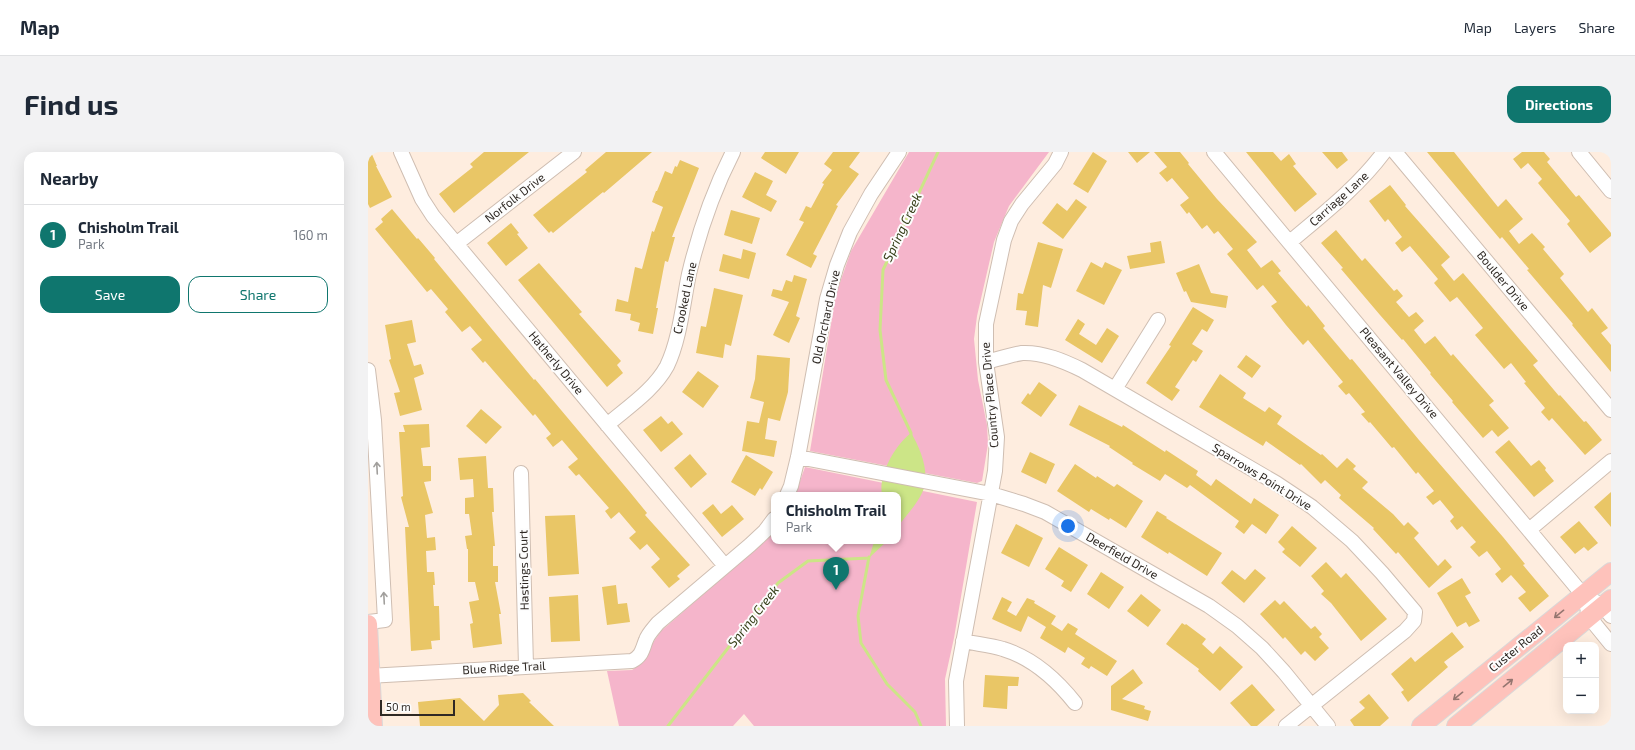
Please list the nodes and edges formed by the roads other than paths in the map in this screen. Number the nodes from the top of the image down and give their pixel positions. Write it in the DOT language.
graph roads {
  1 [pos="401,152"];
  2 [pos="574,152"];
  3 [pos="732,152"];
  4 [pos="899,152"];
  5 [pos="1061,152"];
  6 [pos="1214,152"];
  7 [pos="1384,152"];
  8 [pos="1395,152"];
  9 [pos="1578,152"];
  10 [pos="1611,191"];
  11 [pos="1290,242"];
  12 [pos="456,244"];
  13 [pos="1158,320"];
  14 [pos="986,362"];
  15 [pos="368,370"];
  16 [pos="1115,389"];
  17 [pos="1611,410"];
  18 [pos="607,425"];
  19 [pos="798,457"];
  20 [pos="1611,461"];
  21 [pos="521,473"];
  22 [pos="788,492"];
  23 [pos="991,494"];
  24 [pos="771,523"];
  25 [pos="1529,530"];
  26 [pos="725,566"];
  27 [pos="1611,572"];
  28 [pos="1583,596"];
  29 [pos="1604,609"];
  30 [pos="368,623"];
  31 [pos="964,641"];
  32 [pos="1611,644"];
  33 [pos="526,666"];
  34 [pos="369,676"];
  35 [pos="1075,703"];
  36 [pos="1311,705"];
  37 [pos="373,726"];
  38 [pos="957,726"];
  39 [pos="1286,726"];
  40 [pos="1328,726"];
  41 [pos="1421,726"];
  42 [pos="1456,726"];
  1 -- 12 [label="street, Hatherly Drive"];
  2 -- 12 [label="street, Norfolk Drive"];
  3 -- 18 [label="street, Crooked Lane"];
  4 -- 19 [label="street, Old Orchard Drive"];
  5 -- 14 [label="street, Country Place Drive"];
  6 -- 11 [label="street, Pleasant Valley Drive"];
  7 -- 11 [label="street, Carriage Lane"];
  8 -- 17 [label="street, Boulder Drive"];
  9 -- 10 [label="street"];
  11 -- 25 [label="street, Pleasant Valley Drive"];
  12 -- 18 [label="street, Hatherly Drive"];
  13 -- 16 [label="street"];
  14 -- 16 [label="street, Sparrows Point Drive"];
  14 -- 23 [label="street, Country Place Drive"];
  30 -- 15 [label="street, one-way"];
  16 -- 36 [label="street, Sparrows Point Drive"];
  18 -- 26 [label="street, Hatherly Drive"];
  19 -- 22 [label="street, Old Orchard Drive"];
  19 -- 23 [label="street, Deerfield Drive"];
  20 -- 25 [label="street"];
  21 -- 33 [label="street, Hastings Court"];
  23 -- 31 [label="street, Country Place Drive"];
  23 -- 36 [label="street, Deerfield Drive"];
  24 -- 26 [label="street"];
  25 -- 28 [label="street, Pleasant Valley Drive"];
  26 -- 33 [label="street, Blue Ridge Trail"];
  27 -- 28 [label="main road, Custer Road"];
  28 -- 29 [label="street, Pleasant Valley Drive"];
  28 -- 41 [label="main road, Custer Road, one-way"];
  29 -- 32 [label="street, Pleasant Valley Drive"];
  42 -- 29 [label="main road, Custer Road, one-way"];
  30 -- 34 [label="main road"];
  31 -- 35 [label="street"];
  31 -- 38 [label="street, Country Place Drive"];
  33 -- 34 [label="street, Blue Ridge Trail"];
  34 -- 37 [label="main road"];
  36 -- 39 [label="street, Sparrows Point Drive"];
  36 -- 40 [label="street, Deerfield Drive"];
}
